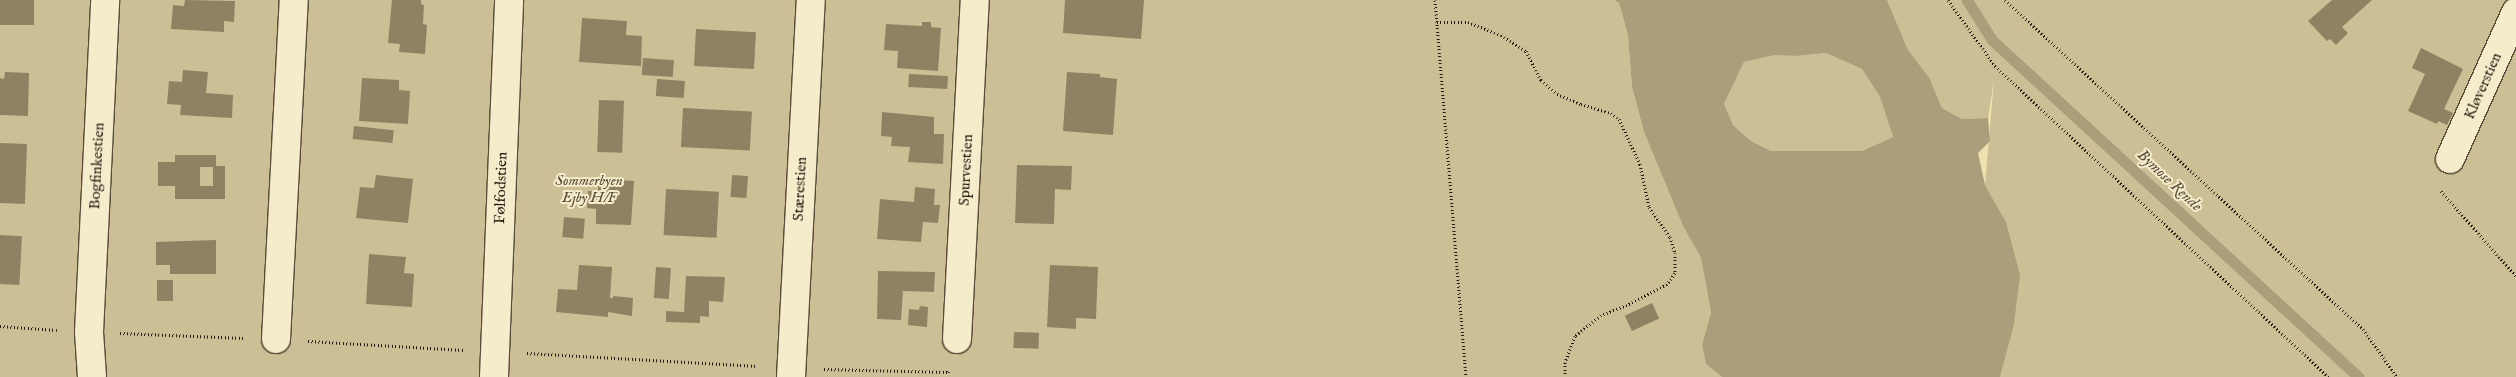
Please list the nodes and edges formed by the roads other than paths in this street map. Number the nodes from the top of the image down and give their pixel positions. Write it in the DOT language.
graph roads {
  1 [pos="104,0"];
  2 [pos="294,0"];
  3 [pos="508,0"];
  4 [pos="811,0"];
  5 [pos="975,0"];
  6 [pos="2516,12"];
  7 [pos="2450,159"];
  8 [pos="276,339"];
  9 [pos="957,339"];
  10 [pos="494,364"];
  11 [pos="790,373"];
  12 [pos="92,377"];
  1 -- 12 [label="lane, Bogfinkestien"];
  2 -- 8 [label="lane"];
  3 -- 10 [label="lane, Følfodstien"];
  4 -- 11 [label="lane, Stærestien"];
  5 -- 9 [label="lane, Spurvestien"];
  6 -- 7 [label="lane, Kløverstien"];
}
